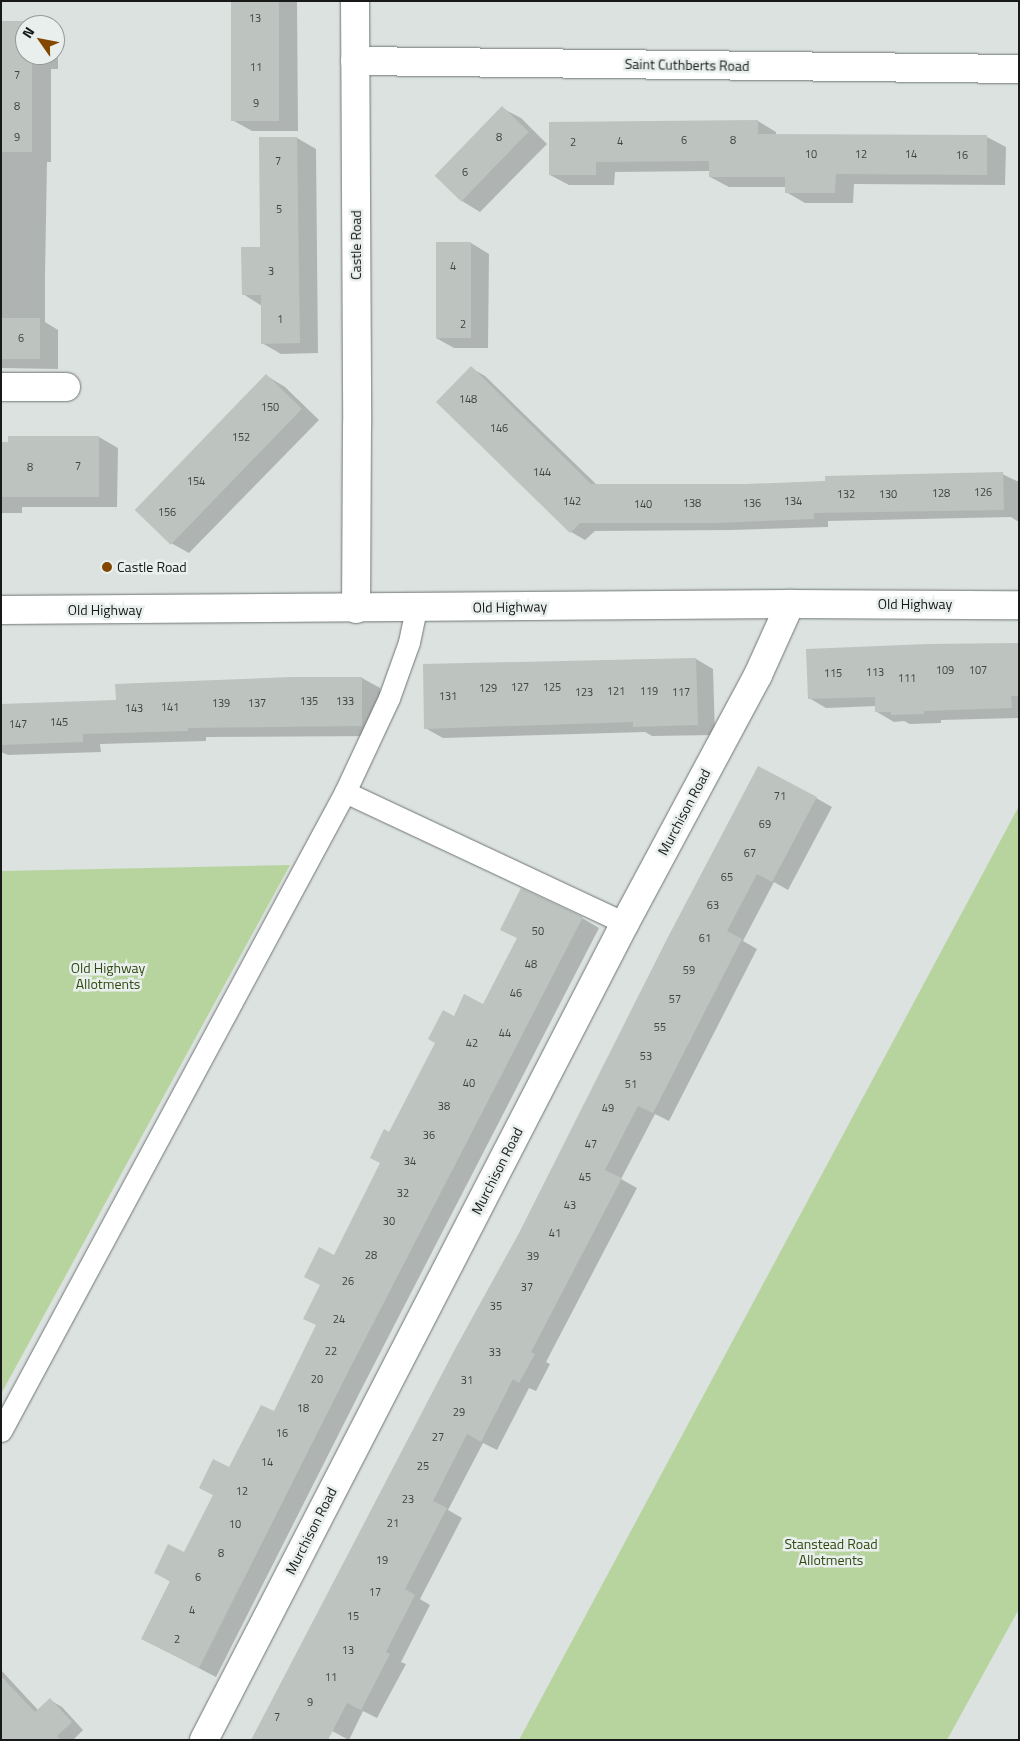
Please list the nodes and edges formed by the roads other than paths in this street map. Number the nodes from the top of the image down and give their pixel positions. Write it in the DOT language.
graph roads {
  1 [pos="355,1"];
  2 [pos="355,61"];
  3 [pos="1019,69"];
  4 [pos="1,387"];
  5 [pos="66,387"];
  6 [pos="790,604"];
  7 [pos="1019,605"];
  8 [pos="416,608"];
  9 [pos="356,609"];
  10 [pos="1,610"];
  11 [pos="344,792"];
  12 [pos="625,923"];
  13 [pos="1,1431"];
  14 [pos="204,1740"];
  1 -- 2 [label="street, Castle Road"];
  2 -- 3 [label="street, Saint Cuthberts Road"];
  2 -- 9 [label="street, Castle Road"];
  4 -- 5 [label="street"];
  6 -- 7 [label="street, Old Highway"];
  6 -- 8 [label="street, Old Highway"];
  6 -- 12 [label="street, Murchison Road"];
  8 -- 9 [label="street, Old Highway"];
  8 -- 11 [label="lane"];
  9 -- 10 [label="street, Old Highway"];
  11 -- 12 [label="lane"];
  11 -- 13 [label="lane"];
  12 -- 14 [label="street, Murchison Road"];
}
